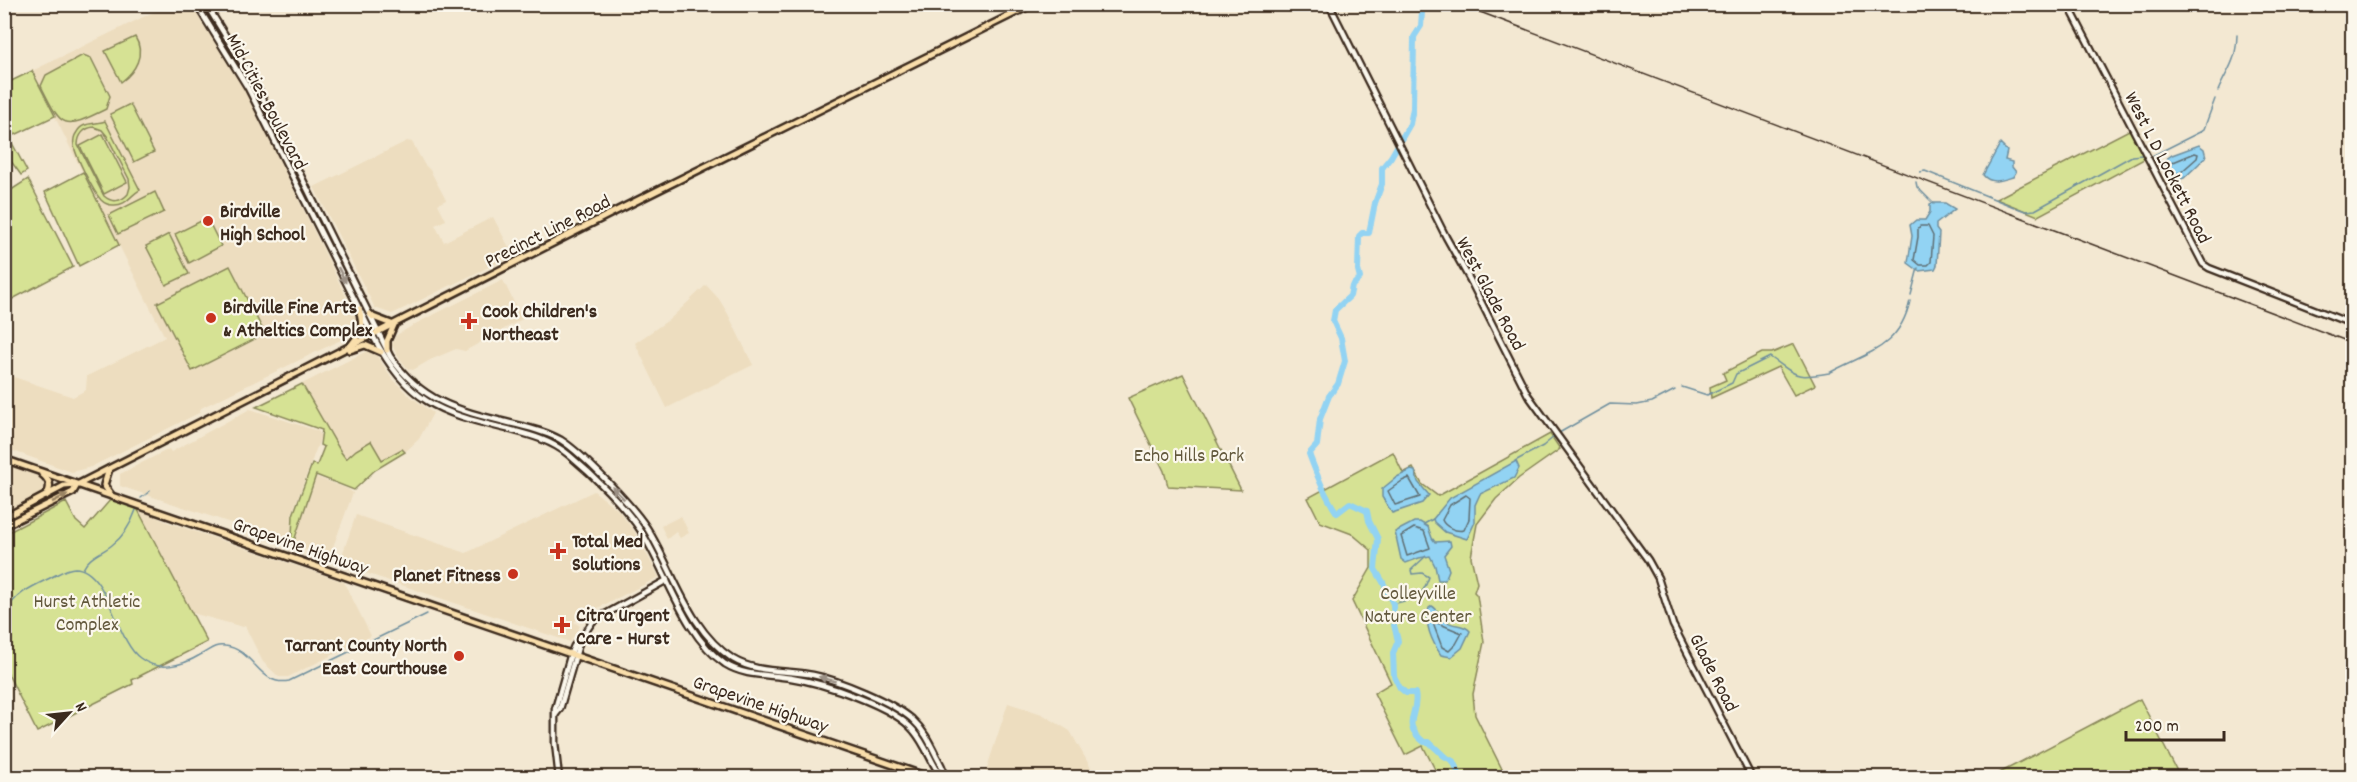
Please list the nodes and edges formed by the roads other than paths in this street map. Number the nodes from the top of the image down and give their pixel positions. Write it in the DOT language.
graph roads {
  1 [pos="196,4"];
  2 [pos="206,4"];
  3 [pos="1033,4"];
  4 [pos="1329,4"];
  5 [pos="2068,4"];
  6 [pos="250,76"];
  7 [pos="243,81"];
  8 [pos="288,149"];
  9 [pos="284,159"];
  10 [pos="336,245"];
  11 [pos="328,248"];
  12 [pos="359,309"];
  13 [pos="370,314"];
  14 [pos="2352,324"];
  15 [pos="394,325"];
  16 [pos="376,334"];
  17 [pos="350,347"];
  18 [pos="343,350"];
  19 [pos="384,351"];
  20 [pos="393,370"];
  21 [pos="408,378"];
  22 [pos="536,437"];
  23 [pos="561,440"];
  24 [pos="4,459"];
  25 [pos="109,469"];
  26 [pos="38,471"];
  27 [pos="77,485"];
  28 [pos="46,496"];
  29 [pos="112,496"];
  30 [pos="639,516"];
  31 [pos="4,519"];
  32 [pos="633,520"];
  33 [pos="4,526"];
  34 [pos="673,576"];
  35 [pos="1658,578"];
  36 [pos="667,580"];
  37 [pos="696,620"];
  38 [pos="690,623"];
  39 [pos="573,654"];
  40 [pos="742,663"];
  41 [pos="740,671"];
  42 [pos="559,777"];
  43 [pos="931,777"];
  44 [pos="943,777"];
  45 [pos="1752,777"];
  1 -- 7 [label="main road, Mid Cities Boulevard"];
  2 -- 6 [label="main road, Mid Cities Boulevard"];
  3 -- 15 [label="main road, Precinct Line Road"];
  4 -- 35 [label="main road, West Glade Road"];
  5 -- 14 [label="main road, West L D Lockett Road"];
  6 -- 7 [label="main road"];
  6 -- 8 [label="main road, Mid Cities Boulevard"];
  7 -- 9 [label="main road, Mid Cities Boulevard"];
  8 -- 9 [label="main road"];
  8 -- 10 [label="main road, Mid Cities Boulevard"];
  9 -- 11 [label="main road, Mid Cities Boulevard"];
  10 -- 11 [label="main road"];
  10 -- 13 [label="main road, Mid Cities Boulevard"];
  11 -- 12 [label="main road, Mid Cities Boulevard, one-way"];
  12 -- 16 [label="main road, Mid Cities Boulevard"];
  12 -- 17 [label="main road"];
  13 -- 15 [label="main road"];
  13 -- 16 [label="main road, Mid Cities Boulevard"];
  15 -- 16 [label="main road, Precinct Line Road"];
  15 -- 19 [label="main road"];
  16 -- 17 [label="main road, Precinct Line Road"];
  16 -- 19 [label="main road, Mid Cities Boulevard"];
  17 -- 18 [label="main road, Precinct Line Road"];
  18 -- 19 [label="main road"];
  18 -- 25 [label="main road, Precinct Line Road"];
  19 -- 20 [label="main road, Mid Cities Boulevard"];
  19 -- 21 [label="main road, Mid Cities Boulevard"];
  20 -- 21 [label="main road"];
  20 -- 22 [label="main road, Mid Cities Boulevard"];
  21 -- 23 [label="main road, Mid Cities Boulevard"];
  22 -- 23 [label="main road"];
  22 -- 32 [label="main road, Mid Cities Boulevard"];
  30 -- 23 [label="main road, Mid Cities Boulevard, one-way"];
  24 -- 26 [label="main road, Grapevine Highway"];
  25 -- 27 [label="main road, Precinct Line Road"];
  25 -- 29 [label="main road"];
  26 -- 27 [label="main road, Grapevine Highway"];
  26 -- 28 [label="main road"];
  27 -- 28 [label="main road, Precinct Line Road"];
  27 -- 29 [label="main road, Grapevine Highway"];
  33 -- 27 [label="main road, Precinct Line Road, one-way"];
  28 -- 31 [label="main road, Precinct Line Road"];
  29 -- 39 [label="main road, Grapevine Highway"];
  30 -- 32 [label="main road"];
  30 -- 34 [label="main road, Mid Cities Boulevard"];
  32 -- 36 [label="main road, Mid Cities Boulevard"];
  34 -- 36 [label="main road"];
  34 -- 37 [label="main road, Mid Cities Boulevard"];
  35 -- 45 [label="main road, Glade Road"];
  36 -- 38 [label="main road, Mid Cities Boulevard"];
  36 -- 39 [label="main road"];
  37 -- 38 [label="main road"];
  37 -- 40 [label="main road, Mid Cities Boulevard"];
  38 -- 41 [label="main road, Mid Cities Boulevard"];
  39 -- 42 [label="main road"];
  39 -- 43 [label="main road, Grapevine Highway"];
  40 -- 41 [label="main road"];
  44 -- 40 [label="main road, Mid Cities Boulevard, one-way"];
  41 -- 44 [label="main road, Mid Cities Boulevard"];
}
